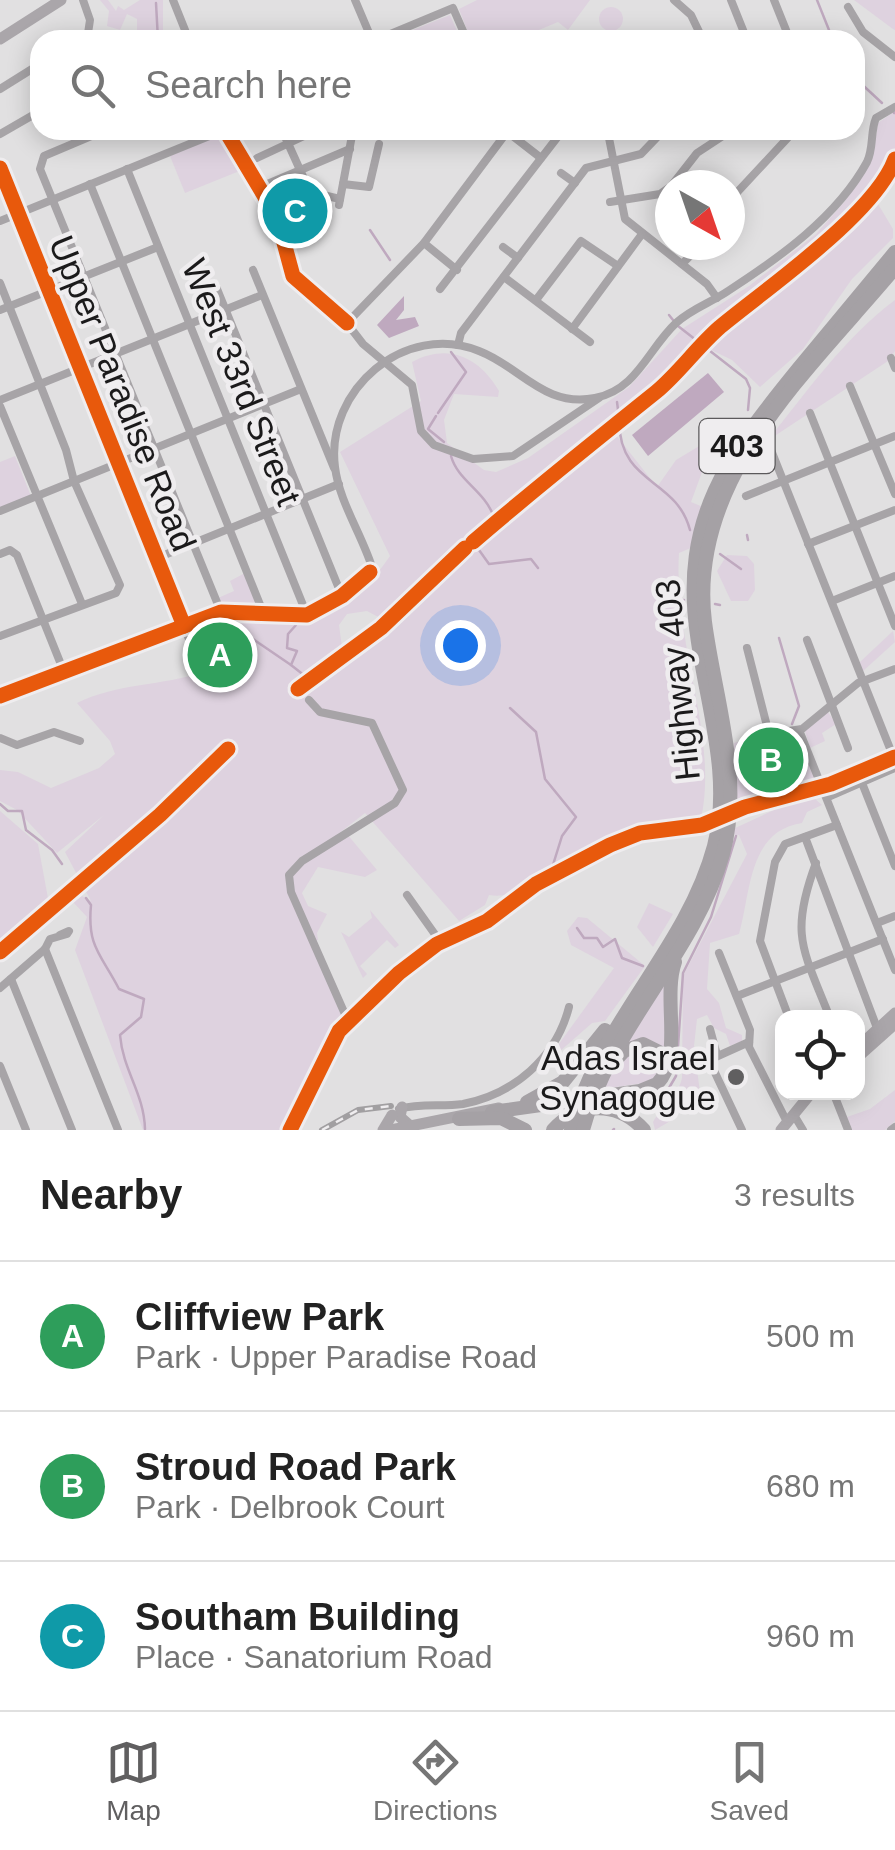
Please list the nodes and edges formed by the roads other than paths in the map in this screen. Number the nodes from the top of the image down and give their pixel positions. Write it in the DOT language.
graph roads {
  1 [pos="61,0"];
  2 [pos="83,0"];
  3 [pos="172,0"];
  4 [pos="355,0"];
  5 [pos="674,0"];
  6 [pos="731,0"];
  7 [pos="774,0"];
  8 [pos="452,4"];
  9 [pos="848,7"];
  10 [pos="88,30"];
  11 [pos="185,30"];
  12 [pos="369,30"];
  13 [pos="396,30"];
  14 [pos="463,30"];
  15 [pos="698,30"];
  16 [pos="744,30"];
  17 [pos="786,30"];
  18 [pos="861,30"];
  19 [pos="865,34"];
  20 [pos="0,39"];
  21 [pos="895,58"];
  22 [pos="30,70"];
  23 [pos="0,89"];
  24 [pos="895,106"];
  25 [pos="30,117"];
  26 [pos="0,134"];
  27 [pos="83,140"];
  28 [pos="200,140"];
  29 [pos="232,140"];
  30 [pos="286,140"];
  31 [pos="296,140"];
  32 [pos="351,140"];
  33 [pos="499,140"];
  34 [pos="518,140"];
  35 [pos="554,140"];
  36 [pos="610,140"];
  37 [pos="654,140"];
  38 [pos="717,140"];
  39 [pos="784,140"];
  40 [pos="288,144"];
  41 [pos="379,144"];
  42 [pos="350,149"];
  43 [pos="258,158"];
  44 [pos="541,158"];
  45 [pos="614,160"];
  46 [pos="0,168"];
  47 [pos="127,170"];
  48 [pos="300,170"];
  49 [pos="684,170"];
  50 [pos="561,173"];
  51 [pos="745,181"];
  52 [pos="574,183"];
  53 [pos="90,184"];
  54 [pos="343,184"];
  55 [pos="258,188"];
  56 [pos="655,195"];
  57 [pos="54,199"];
  58 [pos="621,200"];
  59 [pos="610,202"];
  60 [pos="18,214"];
  61 [pos="0,221"];
  62 [pos="642,234"];
  63 [pos="424,244"];
  64 [pos="158,247"];
  65 [pos="504,247"];
  66 [pos="895,252"];
  67 [pos="518,258"];
  68 [pos="686,260"];
  69 [pos="121,262"];
  70 [pos="682,264"];
  71 [pos="618,266"];
  72 [pos="895,268"];
  73 [pos="252,270"];
  74 [pos="457,270"];
  75 [pos="85,276"];
  76 [pos="504,277"];
  77 [pos="0,284"];
  78 [pos="215,284"];
  79 [pos="440,289"];
  80 [pos="49,292"];
  81 [pos="262,295"];
  82 [pos="717,298"];
  83 [pos="536,300"];
  84 [pos="5,309"];
  85 [pos="226,310"];
  86 [pos="348,323"];
  87 [pos="190,324"];
  88 [pos="572,328"];
  89 [pos="152,339"];
  90 [pos="590,342"];
  91 [pos="458,345"];
  92 [pos="116,354"];
  93 [pos="383,362"];
  94 [pos="81,368"];
  95 [pos="40,384"];
  96 [pos="850,386"];
  97 [pos="301,389"];
  98 [pos="598,398"];
  99 [pos="0,403"];
  100 [pos="264,404"];
  101 [pos="810,413"];
  102 [pos="227,419"];
  103 [pos="191,434"];
  104 [pos="895,436"];
  105 [pos="875,444"];
  106 [pos="769,446"];
  107 [pos="155,448"];
  108 [pos="323,448"];
  109 [pos="334,452"];
  110 [pos="830,463"];
  111 [pos="119,464"];
  112 [pos="335,469"];
  113 [pos="74,482"];
  114 [pos="784,482"];
  115 [pos="339,484"];
  116 [pos="895,494"];
  117 [pos="37,496"];
  118 [pos="746,496"];
  119 [pos="302,498"];
  120 [pos="895,510"];
  121 [pos="0,512"];
  122 [pos="266,514"];
  123 [pos="855,526"];
  124 [pos="230,528"];
  125 [pos="193,543"];
  126 [pos="808,544"];
  127 [pos="0,554"];
  128 [pos="157,558"];
  129 [pos="895,576"];
  130 [pos="878,583"];
  131 [pos="342,596"];
  132 [pos="832,602"];
  133 [pos="82,604"];
  134 [pos="221,612"];
  135 [pos="263,612"];
  136 [pos="307,615"];
  137 [pos="43,620"];
  138 [pos="184,626"];
  139 [pos="895,626"];
  140 [pos="1,634"];
  141 [pos="806,640"];
  142 [pos="747,648"];
  143 [pos="895,668"];
  144 [pos="64,672"];
  145 [pos="203,674"];
  146 [pos="863,681"];
  147 [pos="0,696"];
  148 [pos="309,700"];
  149 [pos="832,705"];
  150 [pos="895,729"];
  151 [pos="800,730"];
  152 [pos="884,734"];
  153 [pos="0,738"];
  154 [pos="80,742"];
  155 [pos="848,748"];
  156 [pos="890,751"];
  157 [pos="895,768"];
  158 [pos="862,782"];
  159 [pos="828,798"];
  160 [pos="837,824"];
  161 [pos="806,837"];
  162 [pos="816,863"];
  163 [pos="895,866"];
  164 [pos="406,895"];
  165 [pos="701,909"];
  166 [pos="895,916"];
  167 [pos="877,923"];
  168 [pos="60,935"];
  169 [pos="882,939"];
  170 [pos="45,950"];
  171 [pos="719,953"];
  172 [pos="847,954"];
  173 [pos="810,968"];
  174 [pos="895,970"];
  175 [pos="11,979"];
  176 [pos="775,981"];
  177 [pos="0,988"];
  178 [pos="638,991"];
  179 [pos="737,996"];
  180 [pos="569,1007"];
  181 [pos="786,1010"];
  182 [pos="827,1010"];
  183 [pos="895,1013"];
  184 [pos="348,1020"];
  185 [pos="887,1027"];
  186 [pos="710,1029"];
  187 [pos="895,1041"];
  188 [pos="749,1042"];
  189 [pos="865,1042"];
  190 [pos="865,1050"];
  191 [pos="713,1058"];
  192 [pos="0,1066"];
  193 [pos="568,1099"];
  194 [pos="608,1099"];
  195 [pos="807,1100"];
  196 [pos="837,1100"];
  197 [pos="524,1104"];
  198 [pos="397,1111"];
  199 [pos="492,1112"];
  200 [pos="459,1119"];
  201 [pos="787,1122"];
  202 [pos="412,1128"];
  203 [pos="560,1128"];
  204 [pos="26,1130"];
  205 [pos="72,1130"];
  206 [pos="118,1130"];
  207 [pos="290,1130"];
  208 [pos="390,1130"];
  209 [pos="526,1130"];
  210 [pos="583,1130"];
  211 [pos="644,1130"];
  212 [pos="742,1130"];
  213 [pos="803,1130"];
  214 [pos="848,1130"];
  1 -- 20 [label="main road"];
  2 -- 10 [label="street"];
  3 -- 11 [label="street"];
  4 -- 12 [label="street"];
  5 -- 15 [label="street"];
  6 -- 16 [label="street"];
  7 -- 17 [label="street"];
  8 -- 13 [label="street"];
  8 -- 14 [label="street"];
  9 -- 18 [label="street"];
  19 -- 21 [label="street"];
  22 -- 23 [label="street"];
  24 -- 82 [label="street"];
  25 -- 26 [label="street"];
  27 -- 57 [label="street"];
  28 -- 47 [label="street"];
  29 -- 55 [label="street"];
  30 -- 40 [label="street"];
  31 -- 40 [label="street"];
  32 -- 42 [label="street"];
  33 -- 63 [label="street"];
  34 -- 44 [label="street"];
  35 -- 44 [label="street"];
  36 -- 45 [label="street"];
  37 -- 45 [label="street"];
  38 -- 49 [label="street"];
  39 -- 51 [label="street"];
  40 -- 43 [label="street"];
  40 -- 48 [label="street"];
  41 -- 54 [label="street"];
  42 -- 48 [label="street"];
  42 -- 54 [label="street"];
  44 -- 74 [label="street"];
  45 -- 52 [label="street"];
  45 -- 58 [label="street"];
  46 -- 60 [label="street, Upper Paradise Road"];
  47 -- 53 [label="street"];
  47 -- 64 [label="street, West 33rd Street"];
  48 -- 54 [label="street"];
  48 -- 55 [label="street"];
  50 -- 52 [label="street"];
  52 -- 67 [label="street"];
  53 -- 57 [label="street"];
  53 -- 69 [label="street"];
  55 -- 86 [label="street"];
  56 -- 58 [label="street"];
  57 -- 60 [label="street"];
  57 -- 75 [label="street"];
  58 -- 59 [label="street"];
  58 -- 62 [label="street"];
  60 -- 61 [label="street"];
  60 -- 80 [label="street, Upper Paradise Road"];
  62 -- 70 [label="street"];
  62 -- 71 [label="street"];
  63 -- 74 [label="street"];
  63 -- 86 [label="street"];
  64 -- 69 [label="street"];
  64 -- 87 [label="street, West 33rd Street"];
  65 -- 67 [label="street"];
  66 -- 178 [label="highway, Highway 403 / 403"];
  67 -- 76 [label="street"];
  68 -- 70 [label="street"];
  69 -- 75 [label="street"];
  69 -- 89 [label="street"];
  70 -- 82 [label="street"];
  71 -- 83 [label="street"];
  71 -- 88 [label="street"];
  72 -- 165 [label="highway, Highway 403 / 403"];
  73 -- 81 [label="street"];
  74 -- 79 [label="street"];
  75 -- 80 [label="street"];
  75 -- 92 [label="street"];
  76 -- 83 [label="street"];
  76 -- 91 [label="street"];
  77 -- 84 [label="street"];
  78 -- 85 [label="street"];
  80 -- 84 [label="street"];
  80 -- 94 [label="street, Upper Paradise Road"];
  81 -- 85 [label="street"];
  81 -- 97 [label="street"];
  82 -- 98 [label="street"];
  83 -- 88 [label="street"];
  84 -- 95 [label="street"];
  85 -- 87 [label="street"];
  85 -- 100 [label="street"];
  86 -- 93 [label="street"];
  87 -- 89 [label="street"];
  87 -- 102 [label="street, West 33rd Street"];
  88 -- 90 [label="street"];
  89 -- 92 [label="street"];
  89 -- 103 [label="street"];
  91 -- 93 [label="street"];
  91 -- 98 [label="street"];
  92 -- 94 [label="street"];
  92 -- 107 [label="street"];
  93 -- 98 [label="street"];
  93 -- 109 [label="street"];
  94 -- 95 [label="street"];
  94 -- 111 [label="street, Upper Paradise Road"];
  95 -- 99 [label="street"];
  95 -- 113 [label="street"];
  96 -- 105 [label="street"];
  97 -- 100 [label="street"];
  97 -- 108 [label="street"];
  99 -- 117 [label="street"];
  100 -- 102 [label="street"];
  100 -- 119 [label="street"];
  101 -- 110 [label="street"];
  102 -- 103 [label="street"];
  102 -- 122 [label="street, West 33rd Street"];
  103 -- 107 [label="street"];
  103 -- 124 [label="street"];
  104 -- 105 [label="street"];
  105 -- 110 [label="street"];
  105 -- 116 [label="street"];
  106 -- 114 [label="street"];
  107 -- 111 [label="street"];
  107 -- 125 [label="street"];
  108 -- 109 [label="street"];
  108 -- 112 [label="street"];
  109 -- 112 [label="street"];
  110 -- 114 [label="street"];
  110 -- 123 [label="street"];
  111 -- 113 [label="street"];
  111 -- 128 [label="street, Upper Paradise Road"];
  112 -- 115 [label="street"];
  113 -- 117 [label="street"];
  113 -- 133 [label="street"];
  114 -- 118 [label="street"];
  114 -- 126 [label="street"];
  115 -- 119 [label="street"];
  115 -- 131 [label="street"];
  117 -- 121 [label="street"];
  117 -- 133 [label="street"];
  119 -- 122 [label="street"];
  119 -- 131 [label="street"];
  120 -- 123 [label="street"];
  122 -- 124 [label="street"];
  122 -- 136 [label="street, West 33rd Street"];
  123 -- 126 [label="street"];
  123 -- 130 [label="street"];
  124 -- 125 [label="street"];
  124 -- 135 [label="street"];
  125 -- 128 [label="street"];
  125 -- 134 [label="street"];
  126 -- 132 [label="street"];
  127 -- 137 [label="street"];
  128 -- 138 [label="street, Upper Paradise Road"];
  129 -- 130 [label="street"];
  130 -- 132 [label="street"];
  130 -- 139 [label="street"];
  131 -- 136 [label="street"];
  132 -- 146 [label="street"];
  133 -- 137 [label="street"];
  134 -- 135 [label="street"];
  134 -- 138 [label="street"];
  135 -- 136 [label="street"];
  137 -- 140 [label="street"];
  137 -- 144 [label="street"];
  138 -- 144 [label="street"];
  138 -- 145 [label="street, Upper Paradise Road"];
  141 -- 149 [label="street"];
  142 -- 151 [label="street"];
  143 -- 146 [label="street"];
  144 -- 147 [label="street"];
  146 -- 149 [label="street"];
  146 -- 152 [label="street"];
  148 -- 184 [label="street"];
  149 -- 151 [label="street"];
  149 -- 155 [label="street"];
  150 -- 152 [label="street"];
  151 -- 159 [label="street"];
  152 -- 156 [label="street"];
  153 -- 154 [label="street"];
  157 -- 158 [label="street"];
  158 -- 159 [label="street"];
  158 -- 163 [label="street"];
  159 -- 160 [label="street"];
  160 -- 161 [label="street"];
  160 -- 167 [label="street"];
  161 -- 162 [label="street"];
  161 -- 176 [label="street"];
  162 -- 172 [label="street"];
  162 -- 173 [label="street"];
  164 -- 184 [label="street"];
  165 -- 194 [label="highway"];
  165 -- 210 [label="highway, Highway 403 / 403"];
  166 -- 167 [label="street"];
  167 -- 169 [label="street"];
  168 -- 170 [label="street"];
  169 -- 172 [label="street"];
  169 -- 174 [label="street"];
  170 -- 175 [label="street"];
  170 -- 206 [label="street"];
  171 -- 179 [label="street"];
  172 -- 173 [label="street"];
  172 -- 185 [label="street"];
  173 -- 176 [label="street"];
  173 -- 182 [label="street"];
  175 -- 177 [label="street"];
  175 -- 205 [label="street"];
  176 -- 179 [label="street"];
  176 -- 181 [label="street"];
  178 -- 197 [label="highway"];
  178 -- 203 [label="highway, Highway 403 / 403"];
  179 -- 188 [label="street"];
  180 -- 198 [label="street"];
  183 -- 185 [label="main road"];
  184 -- 207 [label="street"];
  185 -- 187 [label="street"];
  185 -- 189 [label="main road"];
  185 -- 190 [label="main road"];
  186 -- 191 [label="street"];
  188 -- 191 [label="street"];
  188 -- 201 [label="street"];
  191 -- 212 [label="street"];
  192 -- 204 [label="street"];
  193 -- 194 [label="highway"];
  193 -- 197 [label="highway"];
  193 -- 199 [label="highway"];
  194 -- 203 [label="highway"];
  194 -- 210 [label="highway"];
  194 -- 211 [label="highway"];
  195 -- 201 [label="main road"];
  196 -- 214 [label="street"];
  197 -- 202 [label="main road"];
  198 -- 202 [label="main road"];
  198 -- 208 [label="main road"];
  199 -- 200 [label="main road"];
  200 -- 202 [label="main road"];
  200 -- 209 [label="highway"];
  201 -- 213 [label="street"];
  202 -- 208 [label="main road"];
}
